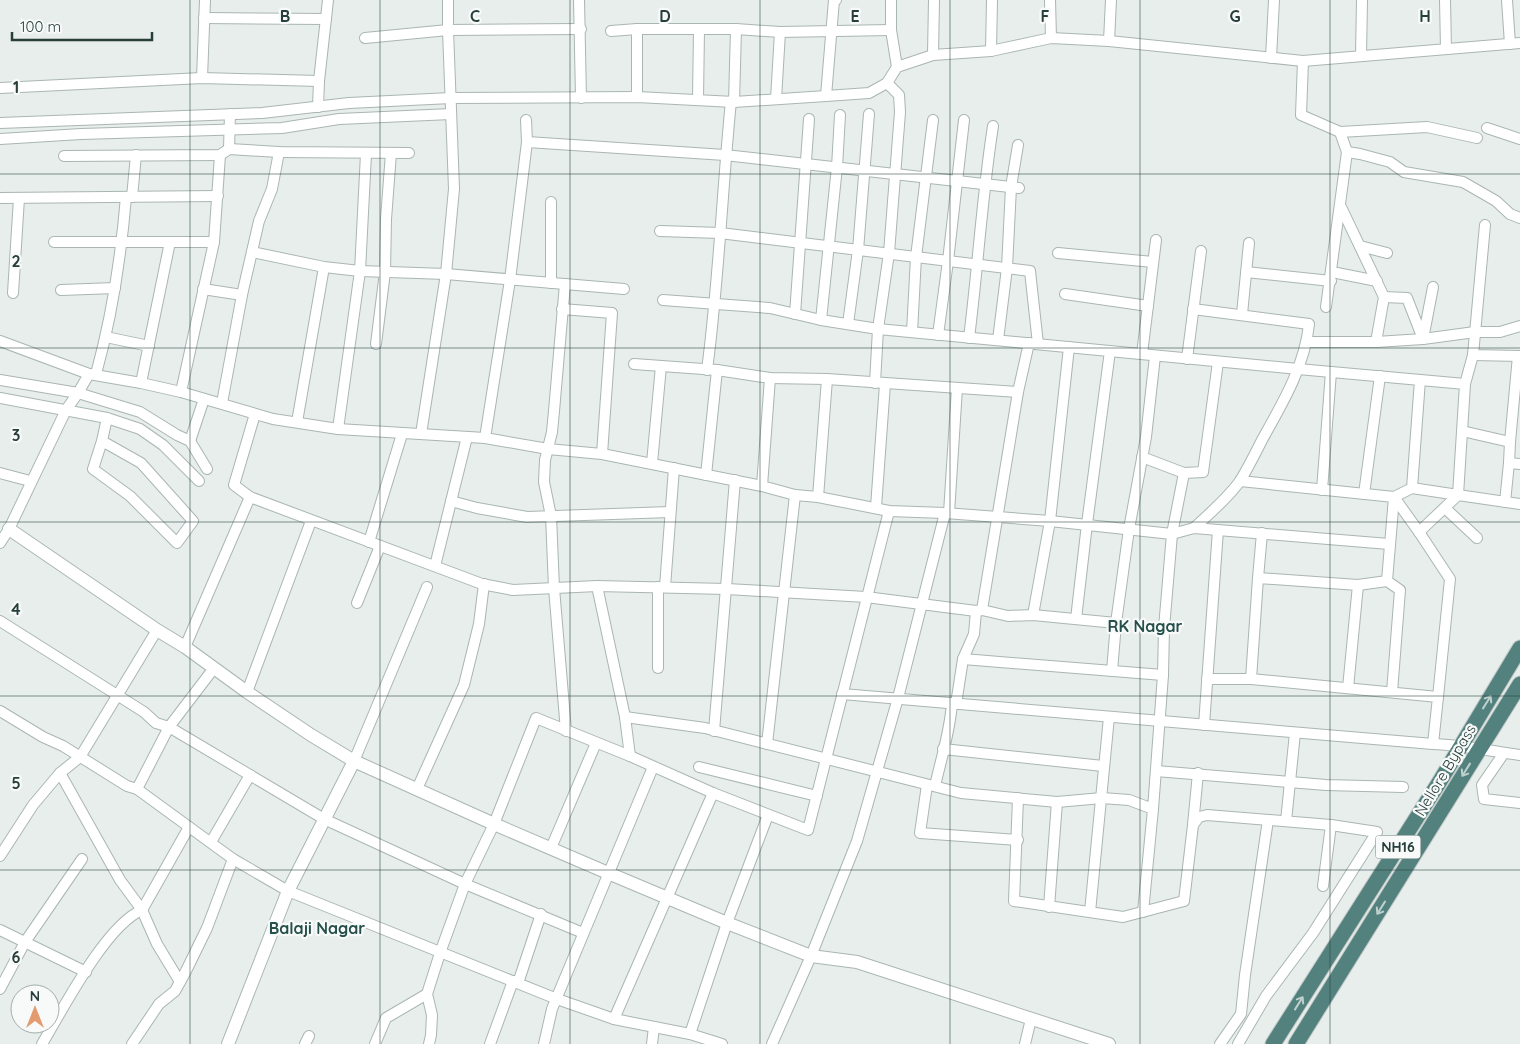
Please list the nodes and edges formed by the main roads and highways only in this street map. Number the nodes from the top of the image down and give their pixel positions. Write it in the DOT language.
graph roads {
  1 [pos="1520,648"];
  2 [pos="1520,684"];
  3 [pos="1273,1044"];
  4 [pos="1296,1044"];
  3 -- 1 [label="highway, Nellore Bypass / NH16, one-way"];
  2 -- 4 [label="highway, Nellore Bypass / NH16, one-way"];
}
